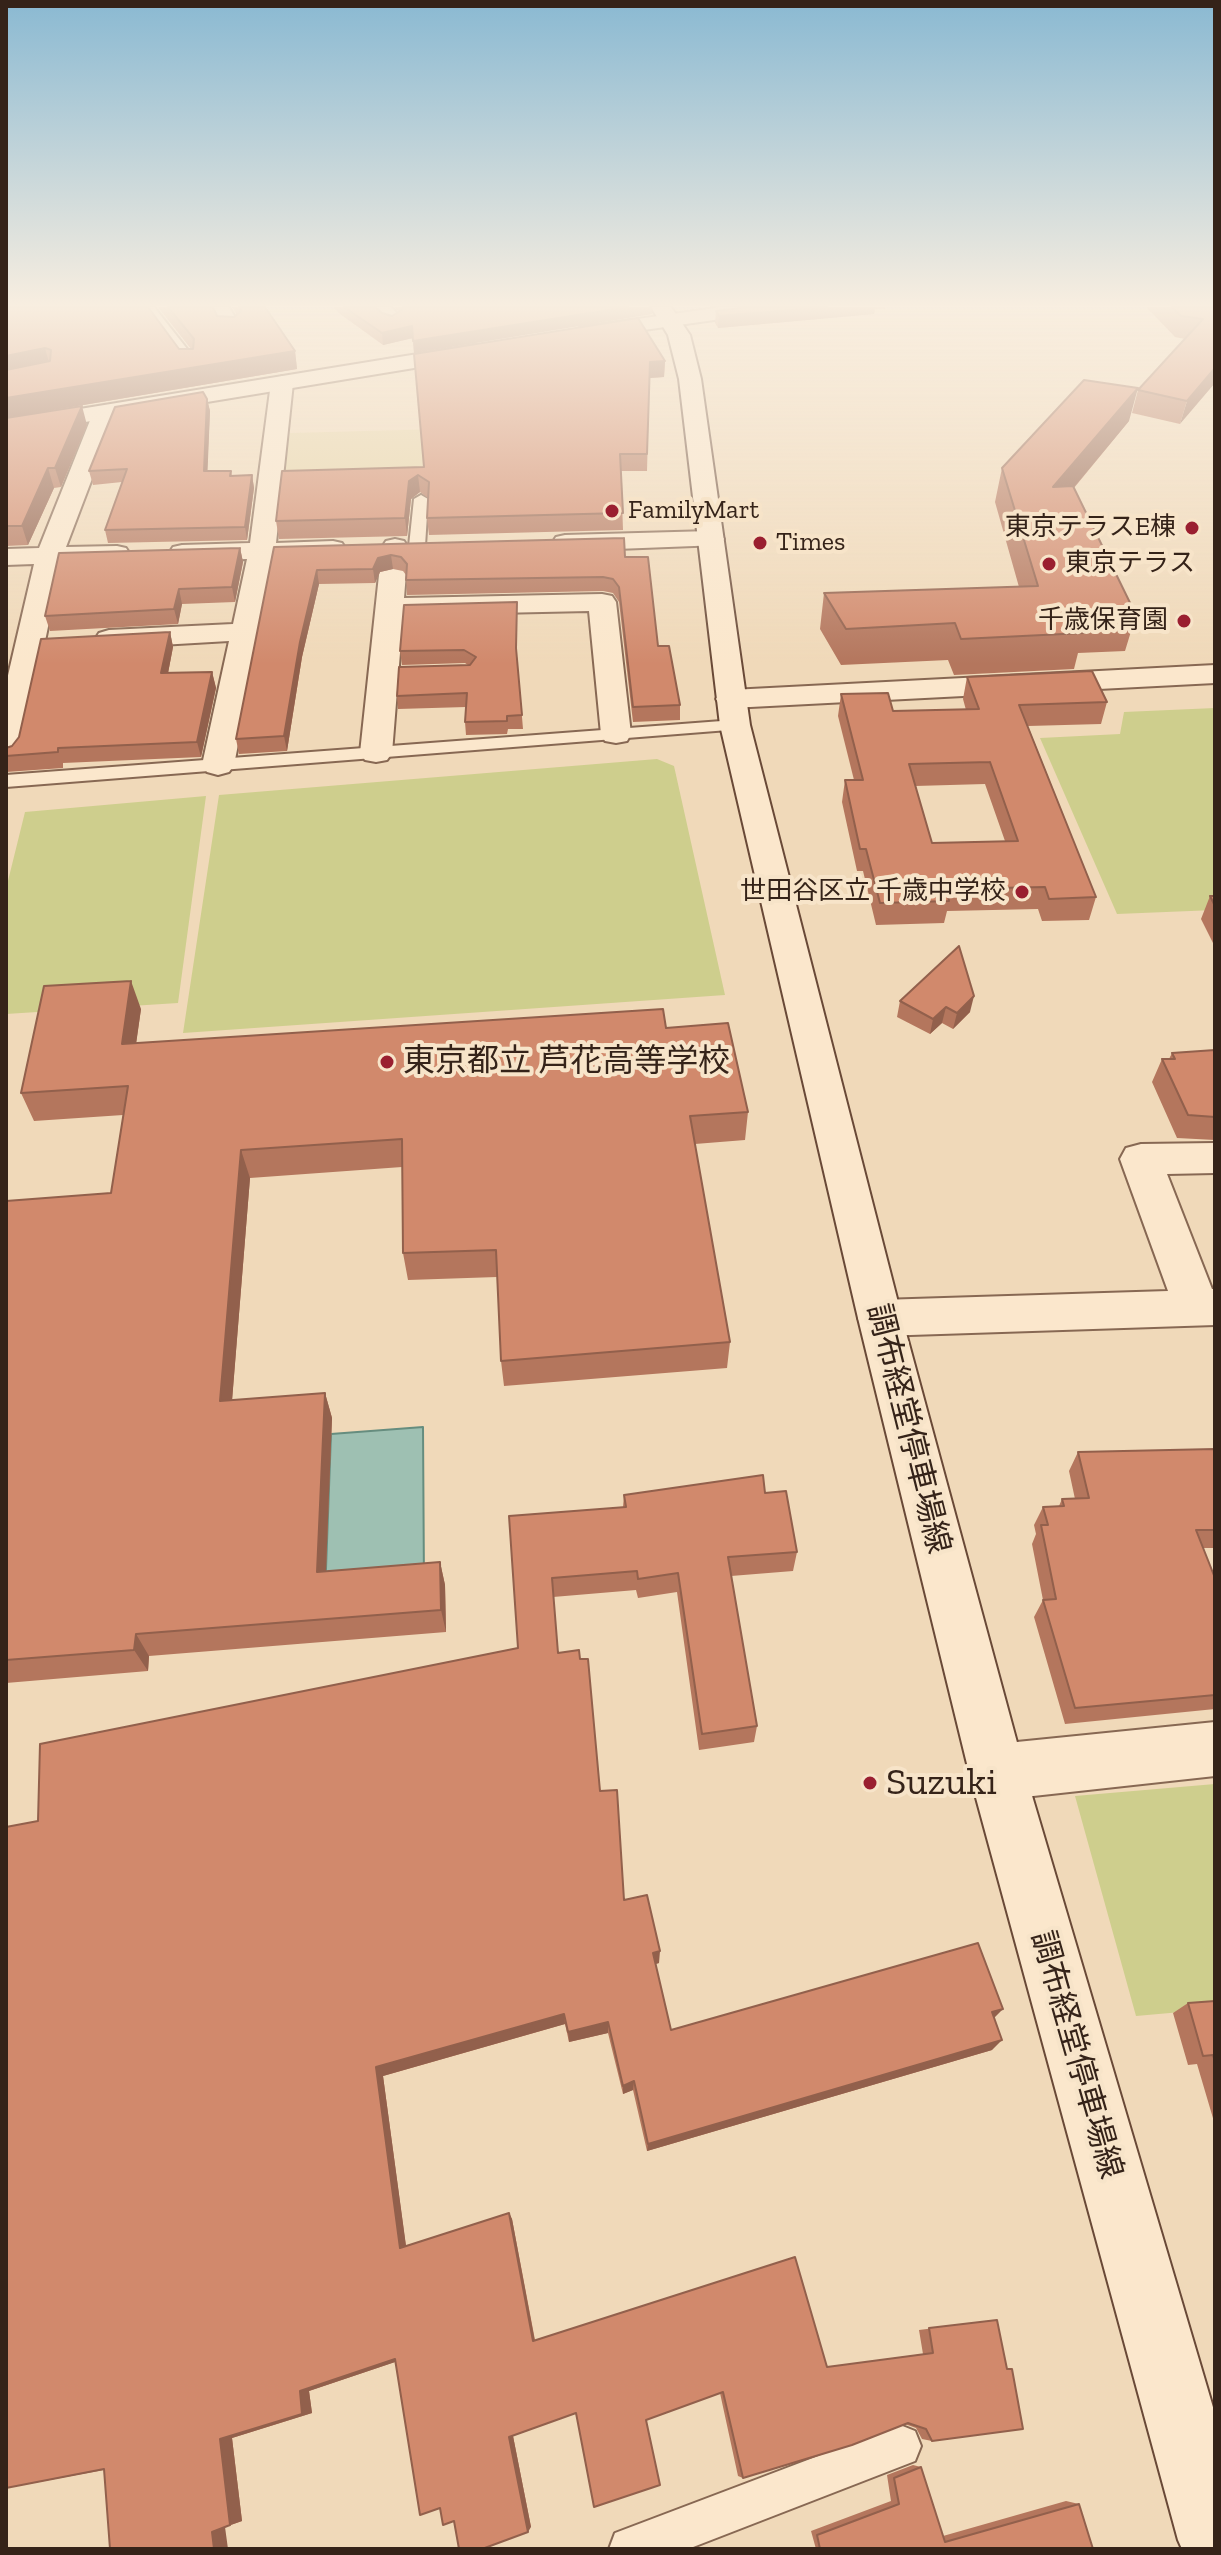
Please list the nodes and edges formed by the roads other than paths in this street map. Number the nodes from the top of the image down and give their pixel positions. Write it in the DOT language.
graph roads {
  1 [pos="100,426"];
  2 [pos="277,426"];
  3 [pos="696,426"];
  4 [pos="421,499"];
  5 [pos="711,539"];
  6 [pos="541,543"];
  7 [pos="448,546"];
  8 [pos="406,547"];
  9 [pos="262,551"];
  10 [pos="49,556"];
  11 [pos="6,557"];
  12 [pos="389,607"];
  13 [pos="247,632"];
  14 [pos="31,643"];
  15 [pos="1215,674"];
  16 [pos="733,712"];
  17 [pos="616,734"];
  18 [pos="6,752"];
  19 [pos="376,753"];
  20 [pos="218,765"];
  21 [pos="6,781"];
  22 [pos="1215,1158"];
  23 [pos="1206,1307"];
  24 [pos="880,1318"];
  25 [pos="1215,1749"];
  26 [pos="997,1772"];
  27 [pos="900,2446"];
  28 [pos="1215,2540"];
  29 [pos="640,2547"];
  1 -- 10 [label="street"];
  2 -- 9 [label="street"];
  3 -- 5 [label="street, 調布経堂停車場線"];
  4 -- 8 [label="lane"];
  5 -- 6 [label="street"];
  5 -- 16 [label="street, 調布経堂停車場線"];
  7 -- 8 [label="street"];
  8 -- 9 [label="street"];
  8 -- 12 [label="street"];
  9 -- 10 [label="street"];
  9 -- 13 [label="street"];
  10 -- 11 [label="street"];
  10 -- 14 [label="street"];
  12 -- 17 [label="street"];
  12 -- 19 [label="street"];
  13 -- 14 [label="street"];
  13 -- 20 [label="street"];
  14 -- 18 [label="street"];
  15 -- 16 [label="street"];
  16 -- 17 [label="lane"];
  16 -- 24 [label="street, 調布経堂停車場線"];
  17 -- 19 [label="lane"];
  19 -- 20 [label="lane"];
  20 -- 21 [label="lane"];
  22 -- 23 [label="street"];
  23 -- 24 [label="street"];
  24 -- 26 [label="street, 調布経堂停車場線"];
  25 -- 26 [label="street"];
  26 -- 28 [label="street, 調布経堂停車場線"];
  27 -- 29 [label="lane"];
}
